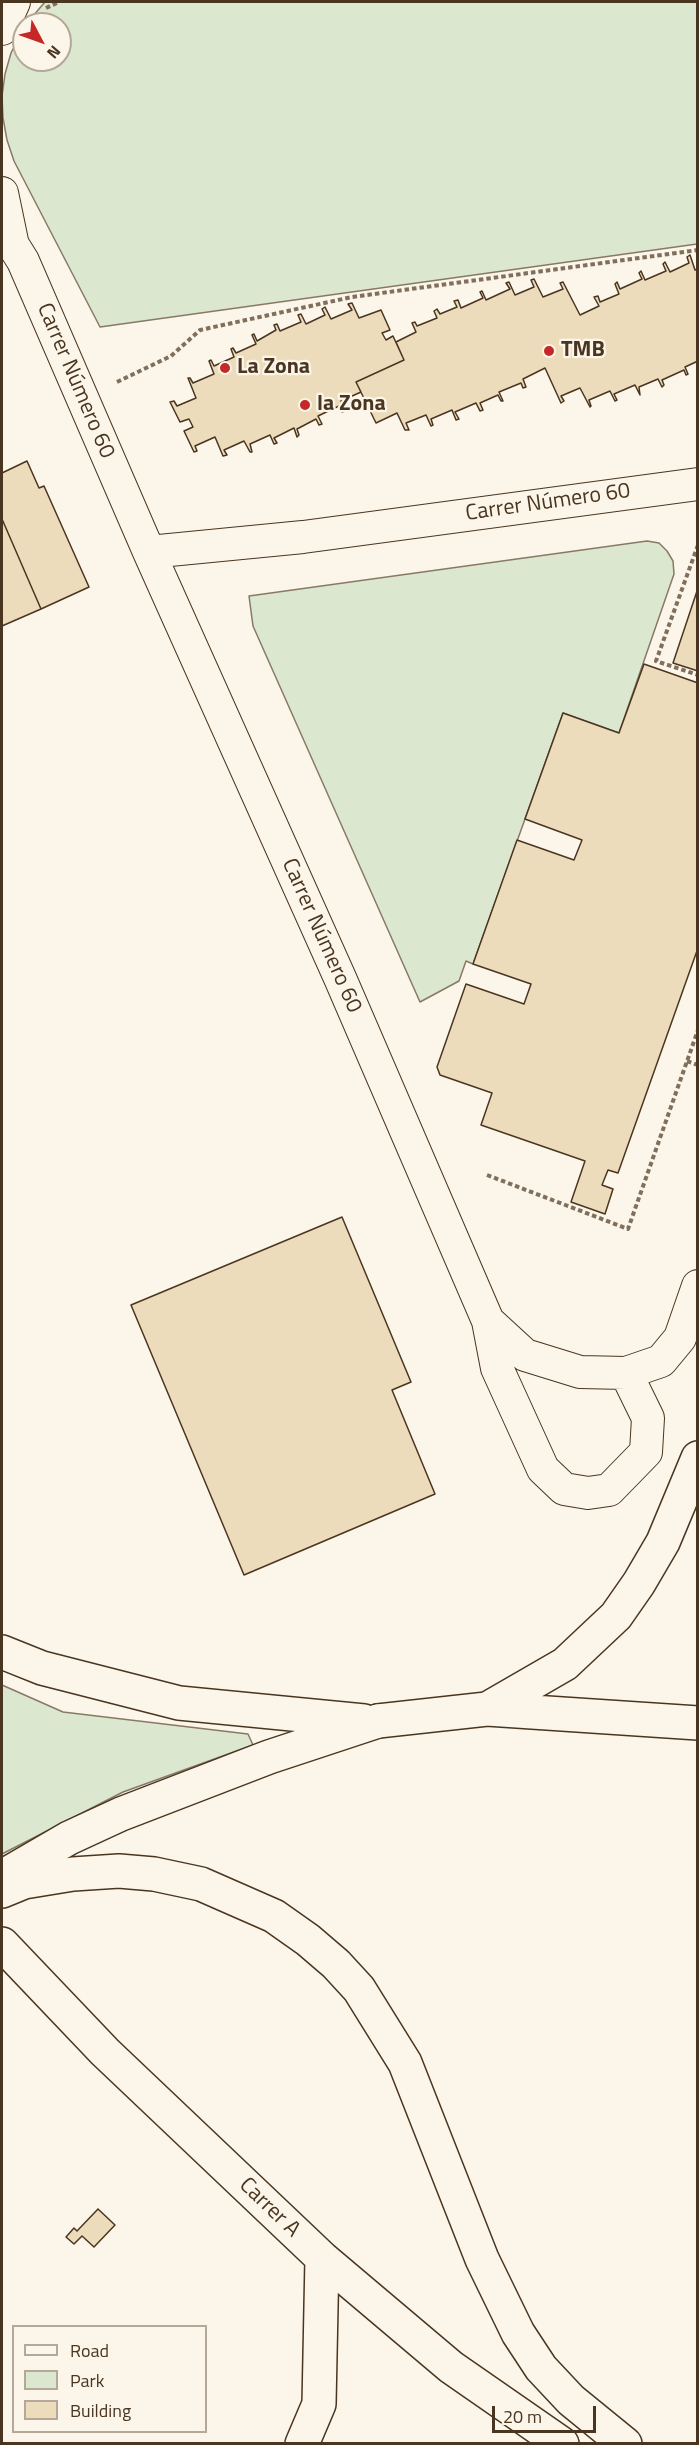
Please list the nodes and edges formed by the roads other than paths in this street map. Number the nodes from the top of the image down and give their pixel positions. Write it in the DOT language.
graph roads {
  1 [pos="15,2"];
  2 [pos="2,29"];
  3 [pos="2,193"];
  4 [pos="5,233"];
  5 [pos="698,484"];
  6 [pos="149,552"];
  7 [pos="698,1286"];
  8 [pos="488,1321"];
  9 [pos="626,1373"];
  10 [pos="698,1458"];
  11 [pos="2,1652"];
  12 [pos="487,1709"];
  13 [pos="378,1722"];
  14 [pos="698,1723"];
  15 [pos="2,1877"];
  16 [pos="2,1891"];
  17 [pos="2,1944"];
  18 [pos="322,2258"];
  19 [pos="302,2444"];
  20 [pos="562,2444"];
  21 [pos="625,2444"];
  1 -- 2 [label="street"];
  3 -- 4 [label="street, Carrer Número 60"];
  4 -- 6 [label="street, Carrer Número 60"];
  5 -- 6 [label="street, Carrer Número 60"];
  6 -- 8 [label="street, Carrer Número 60"];
  7 -- 9 [label="street, Carrer Número 60"];
  8 -- 9 [label="street, Carrer Número 60"];
  8 -- 9 [label="street, Carrer Número 60"];
  10 -- 12 [label="main road"];
  11 -- 13 [label="main road"];
  12 -- 13 [label="main road"];
  12 -- 14 [label="main road"];
  13 -- 15 [label="main road"];
  16 -- 21 [label="main road"];
  17 -- 18 [label="main road, Carrer A"];
  18 -- 19 [label="main road"];
  18 -- 20 [label="main road, Carrer A"];
}
